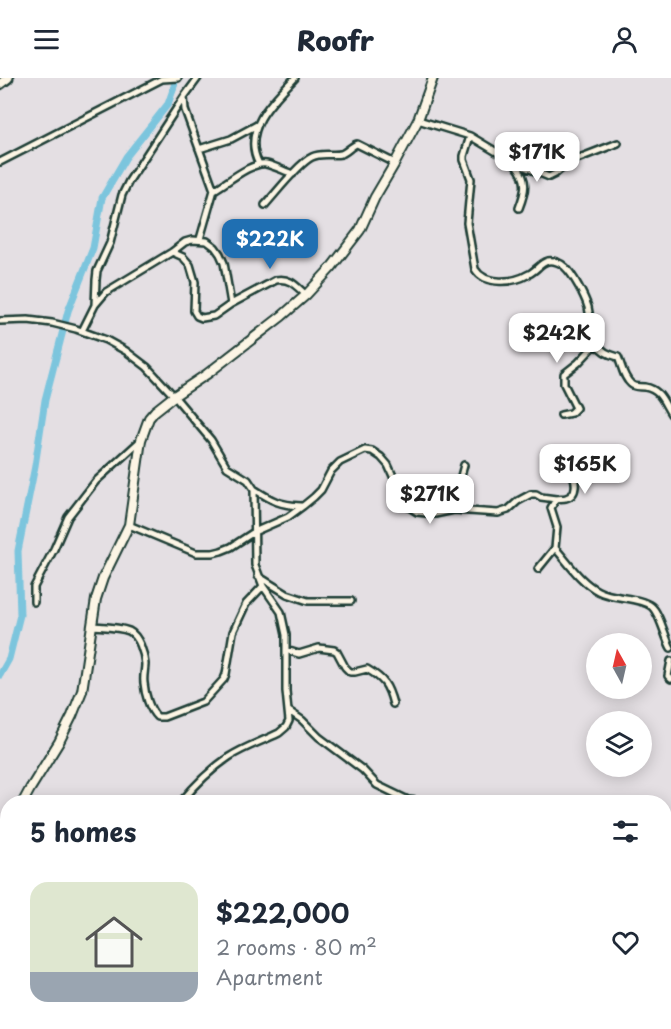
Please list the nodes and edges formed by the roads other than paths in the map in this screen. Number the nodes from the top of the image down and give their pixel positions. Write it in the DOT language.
graph roads {
  1 [pos="8,78"];
  2 [pos="178,78"];
  3 [pos="188,78"];
  4 [pos="295,78"];
  5 [pos="433,78"];
  6 [pos="162,79"];
  7 [pos="197,79"];
  8 [pos="0,84"];
  9 [pos="184,97"];
  10 [pos="418,120"];
  11 [pos="257,125"];
  12 [pos="471,136"];
  13 [pos="618,143"];
  14 [pos="199,150"];
  15 [pos="0,162"];
  16 [pos="395,163"];
  17 [pos="515,163"];
  18 [pos="259,164"];
  19 [pos="293,174"];
  20 [pos="214,190"];
  21 [pos="265,205"];
  22 [pos="519,208"];
  23 [pos="200,239"];
  24 [pos="172,252"];
  25 [pos="306,295"];
  26 [pos="231,304"];
  27 [pos="95,305"];
  28 [pos="0,321"];
  29 [pos="79,330"];
  30 [pos="596,344"];
  31 [pos="174,396"];
  32 [pos="561,414"];
  33 [pos="671,414"];
  34 [pos="141,440"];
  35 [pos="464,465"];
  36 [pos="570,472"];
  37 [pos="254,489"];
  38 [pos="556,498"];
  39 [pos="303,506"];
  40 [pos="454,510"];
  41 [pos="129,525"];
  42 [pos="255,532"];
  43 [pos="555,548"];
  44 [pos="538,569"];
  45 [pos="258,576"];
  46 [pos="263,586"];
  47 [pos="351,601"];
  48 [pos="34,602"];
  49 [pos="92,626"];
  50 [pos="671,648"];
  51 [pos="286,650"];
  52 [pos="671,661"];
  53 [pos="671,679"];
  54 [pos="393,704"];
  55 [pos="289,711"];
  56 [pos="27,795"];
  57 [pos="188,795"];
  58 [pos="398,795"];
  1 -- 8 [label="main road"];
  2 -- 6 [label="street"];
  3 -- 7 [label="street"];
  4 -- 11 [label="street"];
  5 -- 10 [label="street"];
  6 -- 15 [label="street"];
  7 -- 9 [label="street"];
  9 -- 14 [label="street"];
  9 -- 27 [label="street"];
  10 -- 12 [label="street"];
  10 -- 16 [label="street"];
  11 -- 14 [label="street"];
  11 -- 18 [label="street"];
  12 -- 17 [label="street"];
  12 -- 30 [label="street"];
  13 -- 17 [label="street"];
  14 -- 20 [label="street"];
  16 -- 19 [label="street"];
  16 -- 25 [label="street"];
  17 -- 22 [label="street"];
  18 -- 19 [label="street"];
  18 -- 20 [label="street"];
  19 -- 21 [label="street"];
  20 -- 23 [label="street"];
  23 -- 24 [label="street"];
  23 -- 26 [label="street"];
  24 -- 26 [label="street"];
  24 -- 27 [label="street"];
  25 -- 26 [label="street"];
  25 -- 31 [label="street"];
  27 -- 29 [label="street"];
  28 -- 29 [label="street"];
  29 -- 31 [label="street"];
  30 -- 32 [label="street"];
  30 -- 33 [label="street"];
  31 -- 34 [label="street"];
  31 -- 37 [label="street"];
  34 -- 41 [label="street"];
  34 -- 48 [label="street"];
  35 -- 40 [label="street"];
  36 -- 38 [label="street"];
  37 -- 39 [label="street"];
  37 -- 42 [label="street"];
  38 -- 40 [label="street"];
  38 -- 43 [label="street"];
  39 -- 40 [label="street"];
  39 -- 42 [label="street"];
  41 -- 42 [label="street"];
  41 -- 49 [label="street"];
  42 -- 45 [label="street"];
  43 -- 44 [label="street"];
  43 -- 50 [label="street"];
  45 -- 46 [label="street"];
  45 -- 47 [label="street"];
  46 -- 49 [label="street"];
  46 -- 51 [label="street"];
  49 -- 56 [label="street"];
  51 -- 54 [label="street"];
  51 -- 55 [label="street"];
  52 -- 53 [label="street"];
  55 -- 57 [label="street"];
  55 -- 58 [label="street"];
}
